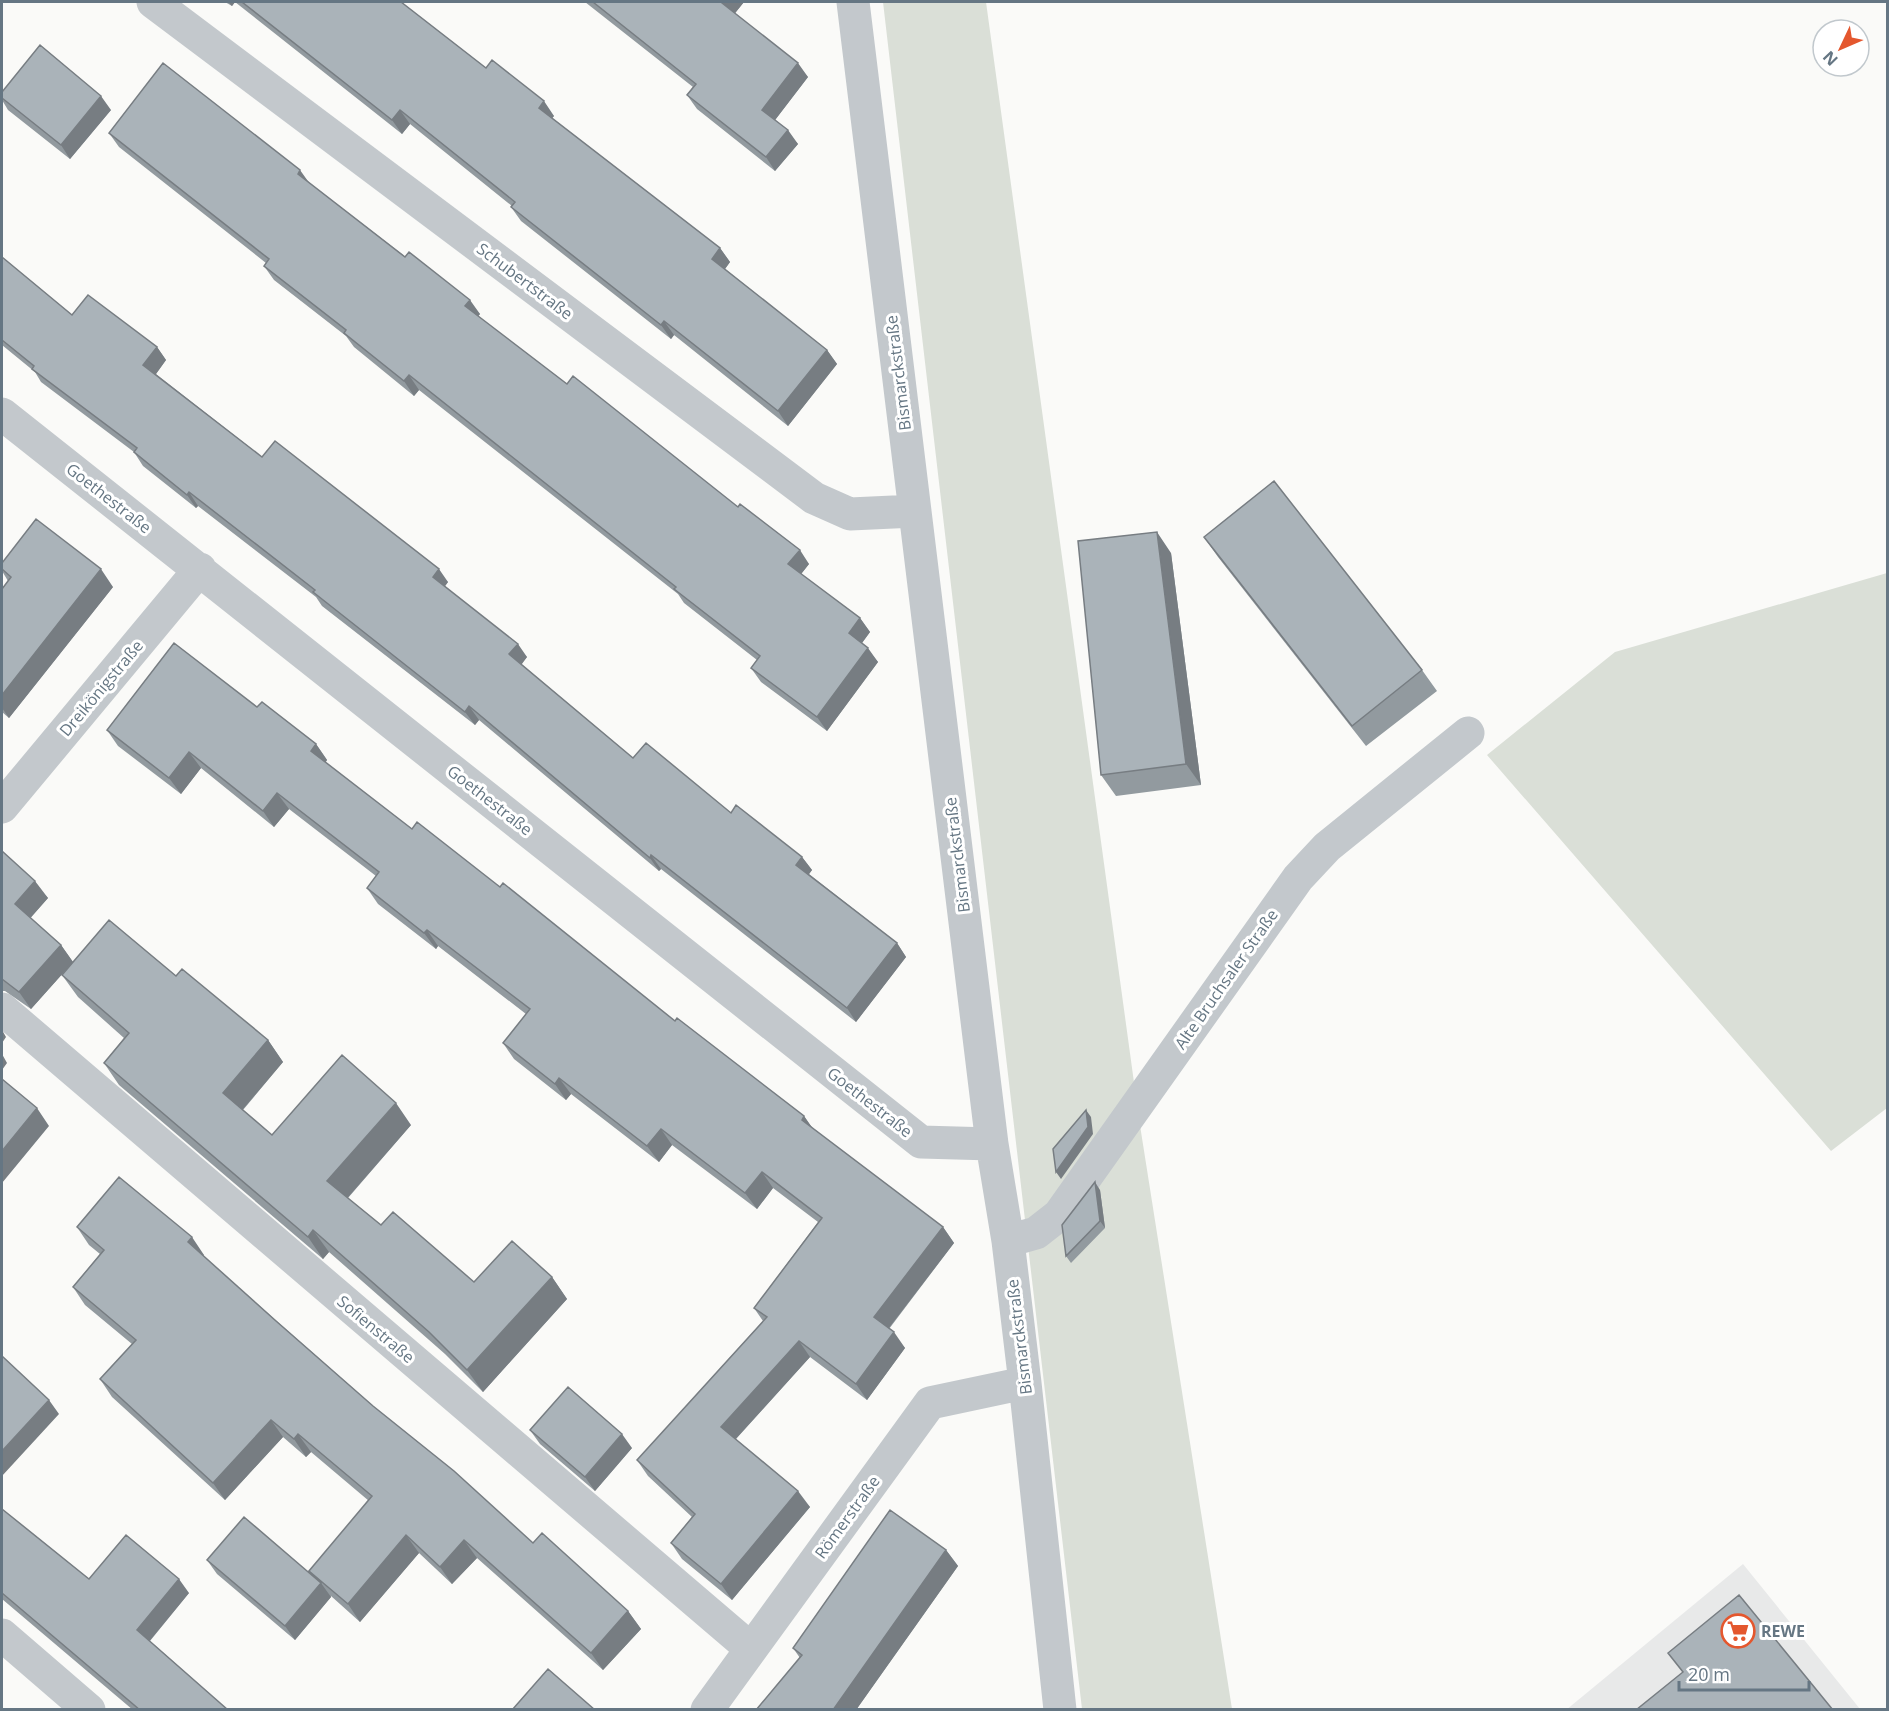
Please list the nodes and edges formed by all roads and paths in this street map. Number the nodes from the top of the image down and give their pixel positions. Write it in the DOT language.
graph roads {
  1 [pos="153,2"];
  2 [pos="853,2"];
  3 [pos="2,414"];
  4 [pos="915,511"];
  5 [pos="200,569"];
  6 [pos="1468,733"];
  7 [pos="2,807"];
  8 [pos="2,1009"];
  9 [pos="992,1144"];
  10 [pos="1008,1241"];
  11 [pos="1025,1383"];
  12 [pos="2,1635"];
  13 [pos="750,1648"];
  14 [pos="90,1710"];
  15 [pos="707,1710"];
  16 [pos="1060,1710"];
  1 -- 4 [label="street, Schubertstraße"];
  2 -- 4 [label="street, Bismarckstraße"];
  3 -- 5 [label="street, Goethestraße"];
  4 -- 9 [label="street, Bismarckstraße"];
  5 -- 7 [label="street, Dreikönigstraße"];
  5 -- 9 [label="street, Goethestraße"];
  6 -- 10 [label="street, Alte Bruchsaler Straße"];
  8 -- 13 [label="street, Sofienstraße"];
  9 -- 10 [label="street, Bismarckstraße"];
  10 -- 11 [label="street, Bismarckstraße"];
  11 -- 13 [label="street, Römerstraße"];
  11 -- 16 [label="street, Bismarckstraße"];
  12 -- 14 [label="street"];
  13 -- 15 [label="street, Römerstraße"];
}
